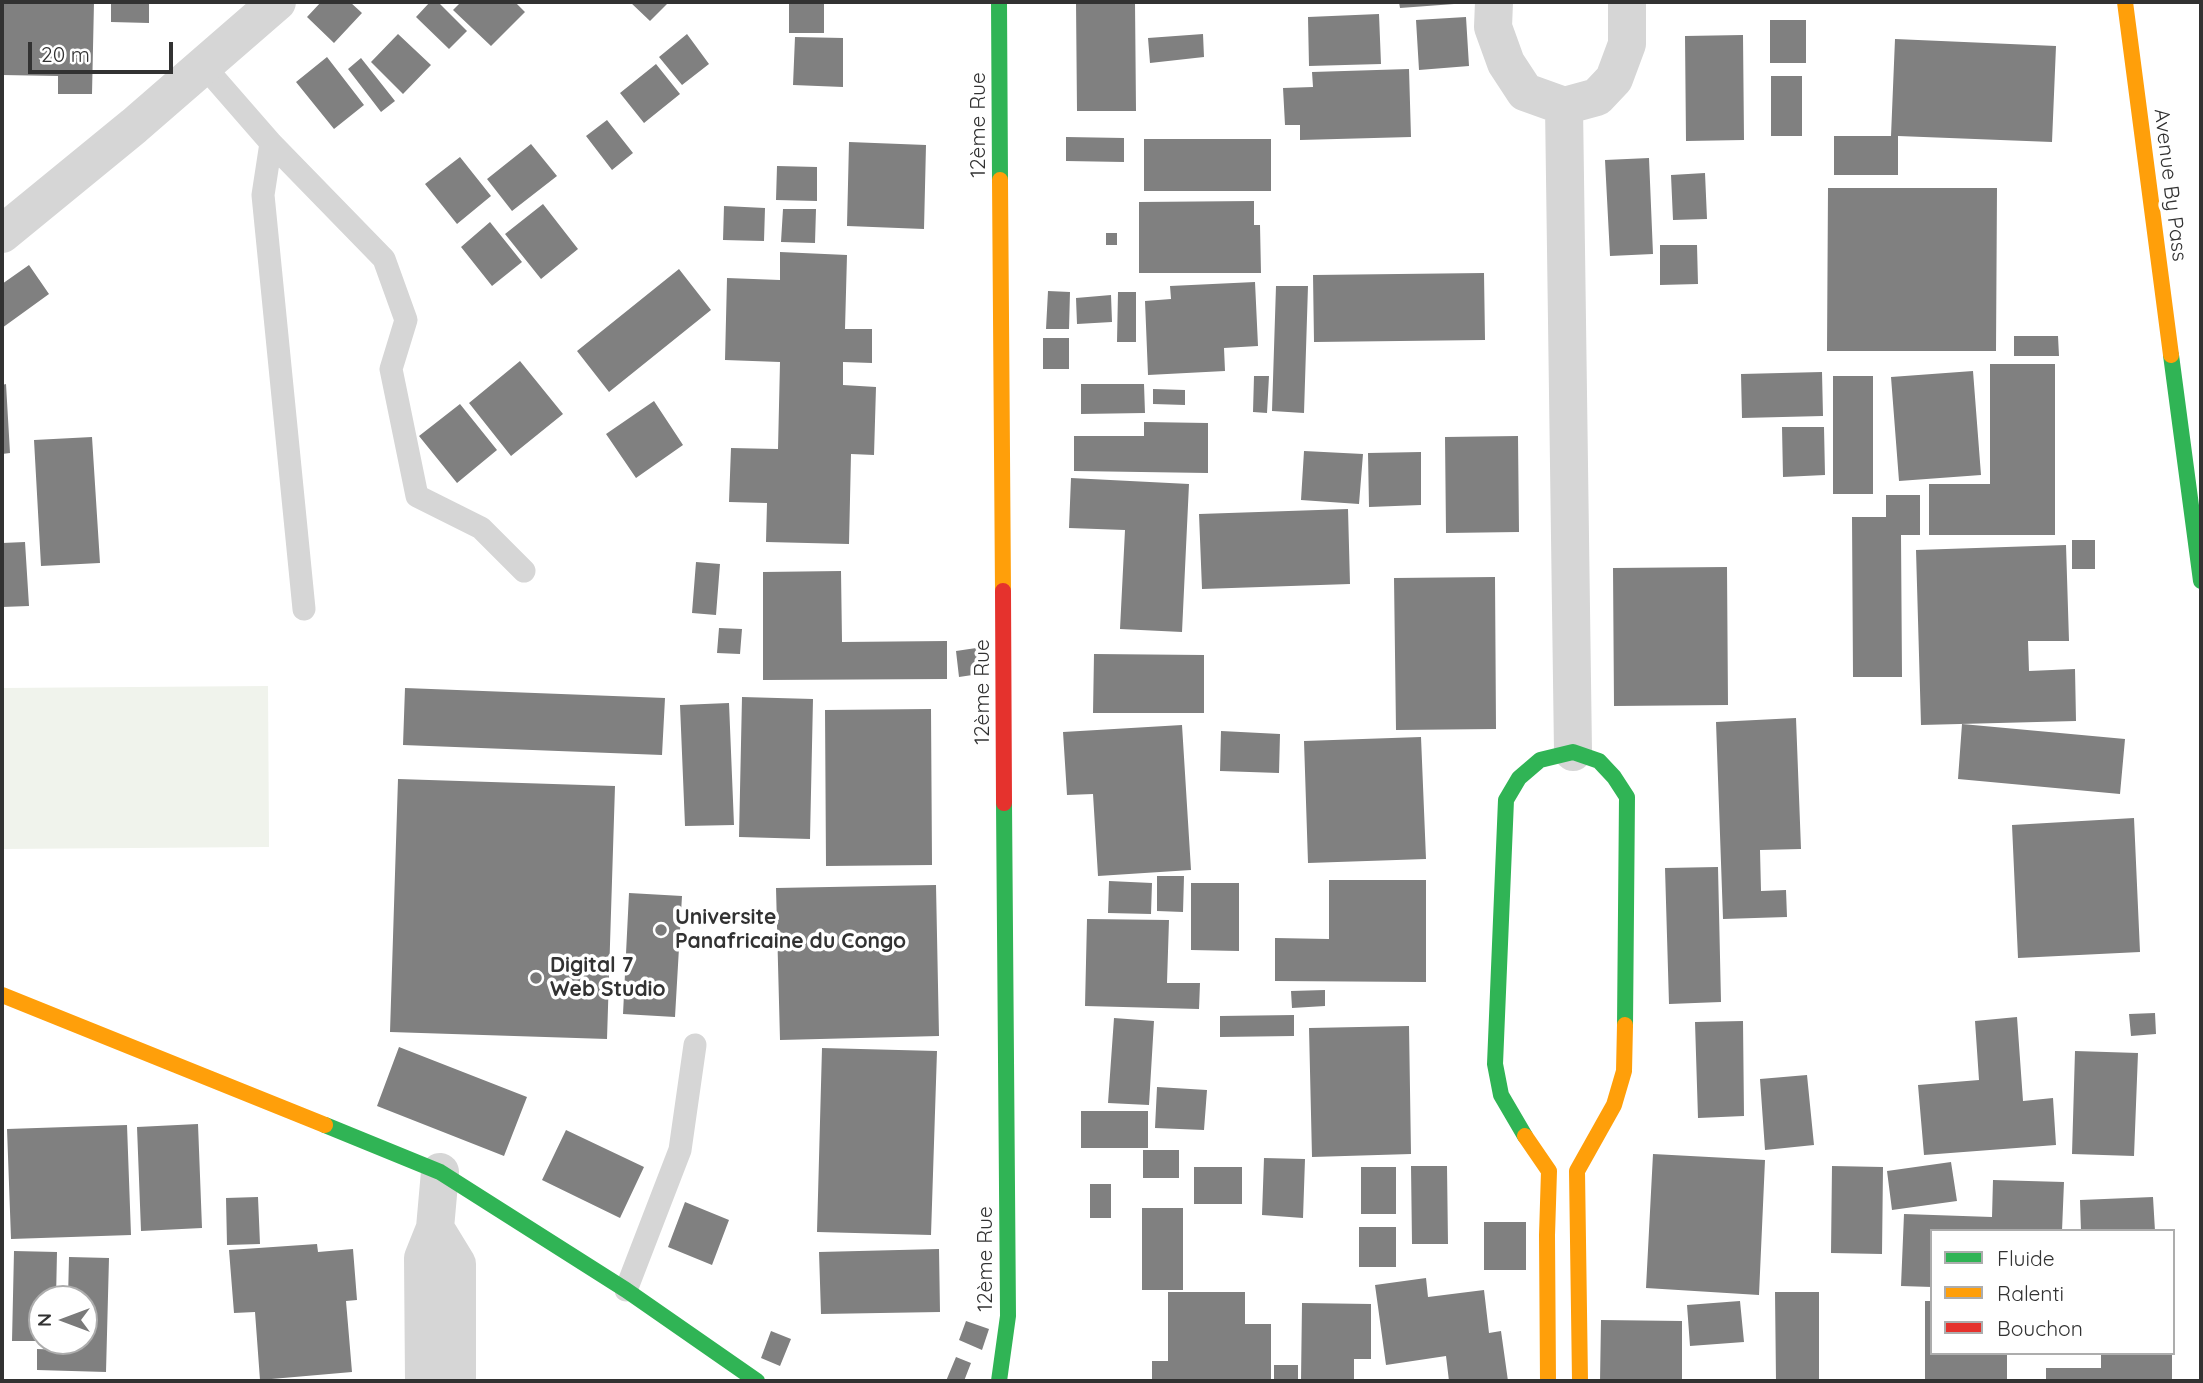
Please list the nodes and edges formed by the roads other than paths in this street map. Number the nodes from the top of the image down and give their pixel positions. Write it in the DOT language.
graph roads {
  1 [pos="277,2"];
  2 [pos="999,2"];
  3 [pos="1494,2"];
  4 [pos="1627,2"];
  5 [pos="2125,2"];
  6 [pos="203,65"];
  7 [pos="1564,106"];
  8 [pos="271,143"];
  9 [pos="2,234"];
  10 [pos="524,571"];
  11 [pos="2201,581"];
  12 [pos="304,609"];
  13 [pos="1573,752"];
  14 [pos="2,995"];
  15 [pos="695,1045"];
  16 [pos="1563,1171"];
  17 [pos="440,1172"];
  18 [pos="435,1228"];
  19 [pos="626,1290"];
  20 [pos="424,1381"];
  21 [pos="457,1381"];
  22 [pos="757,1381"];
  23 [pos="999,1381"];
  24 [pos="1548,1381"];
  25 [pos="1580,1381"];
  1 -- 6 [label="street"];
  2 -- 23 [label="main road, 12ème Rue"];
  3 -- 7 [label="street"];
  4 -- 7 [label="street"];
  5 -- 11 [label="main road, Avenue By Pass"];
  6 -- 8 [label="lane"];
  6 -- 9 [label="street"];
  7 -- 13 [label="street"];
  8 -- 10 [label="lane"];
  8 -- 12 [label="lane"];
  13 -- 16 [label="main road"];
  13 -- 16 [label="main road"];
  14 -- 17 [label="main road"];
  15 -- 19 [label="lane"];
  16 -- 24 [label="main road"];
  16 -- 25 [label="main road"];
  17 -- 18 [label="street"];
  17 -- 19 [label="main road"];
  18 -- 20 [label="street"];
  18 -- 21 [label="street"];
  19 -- 22 [label="main road"];
}
